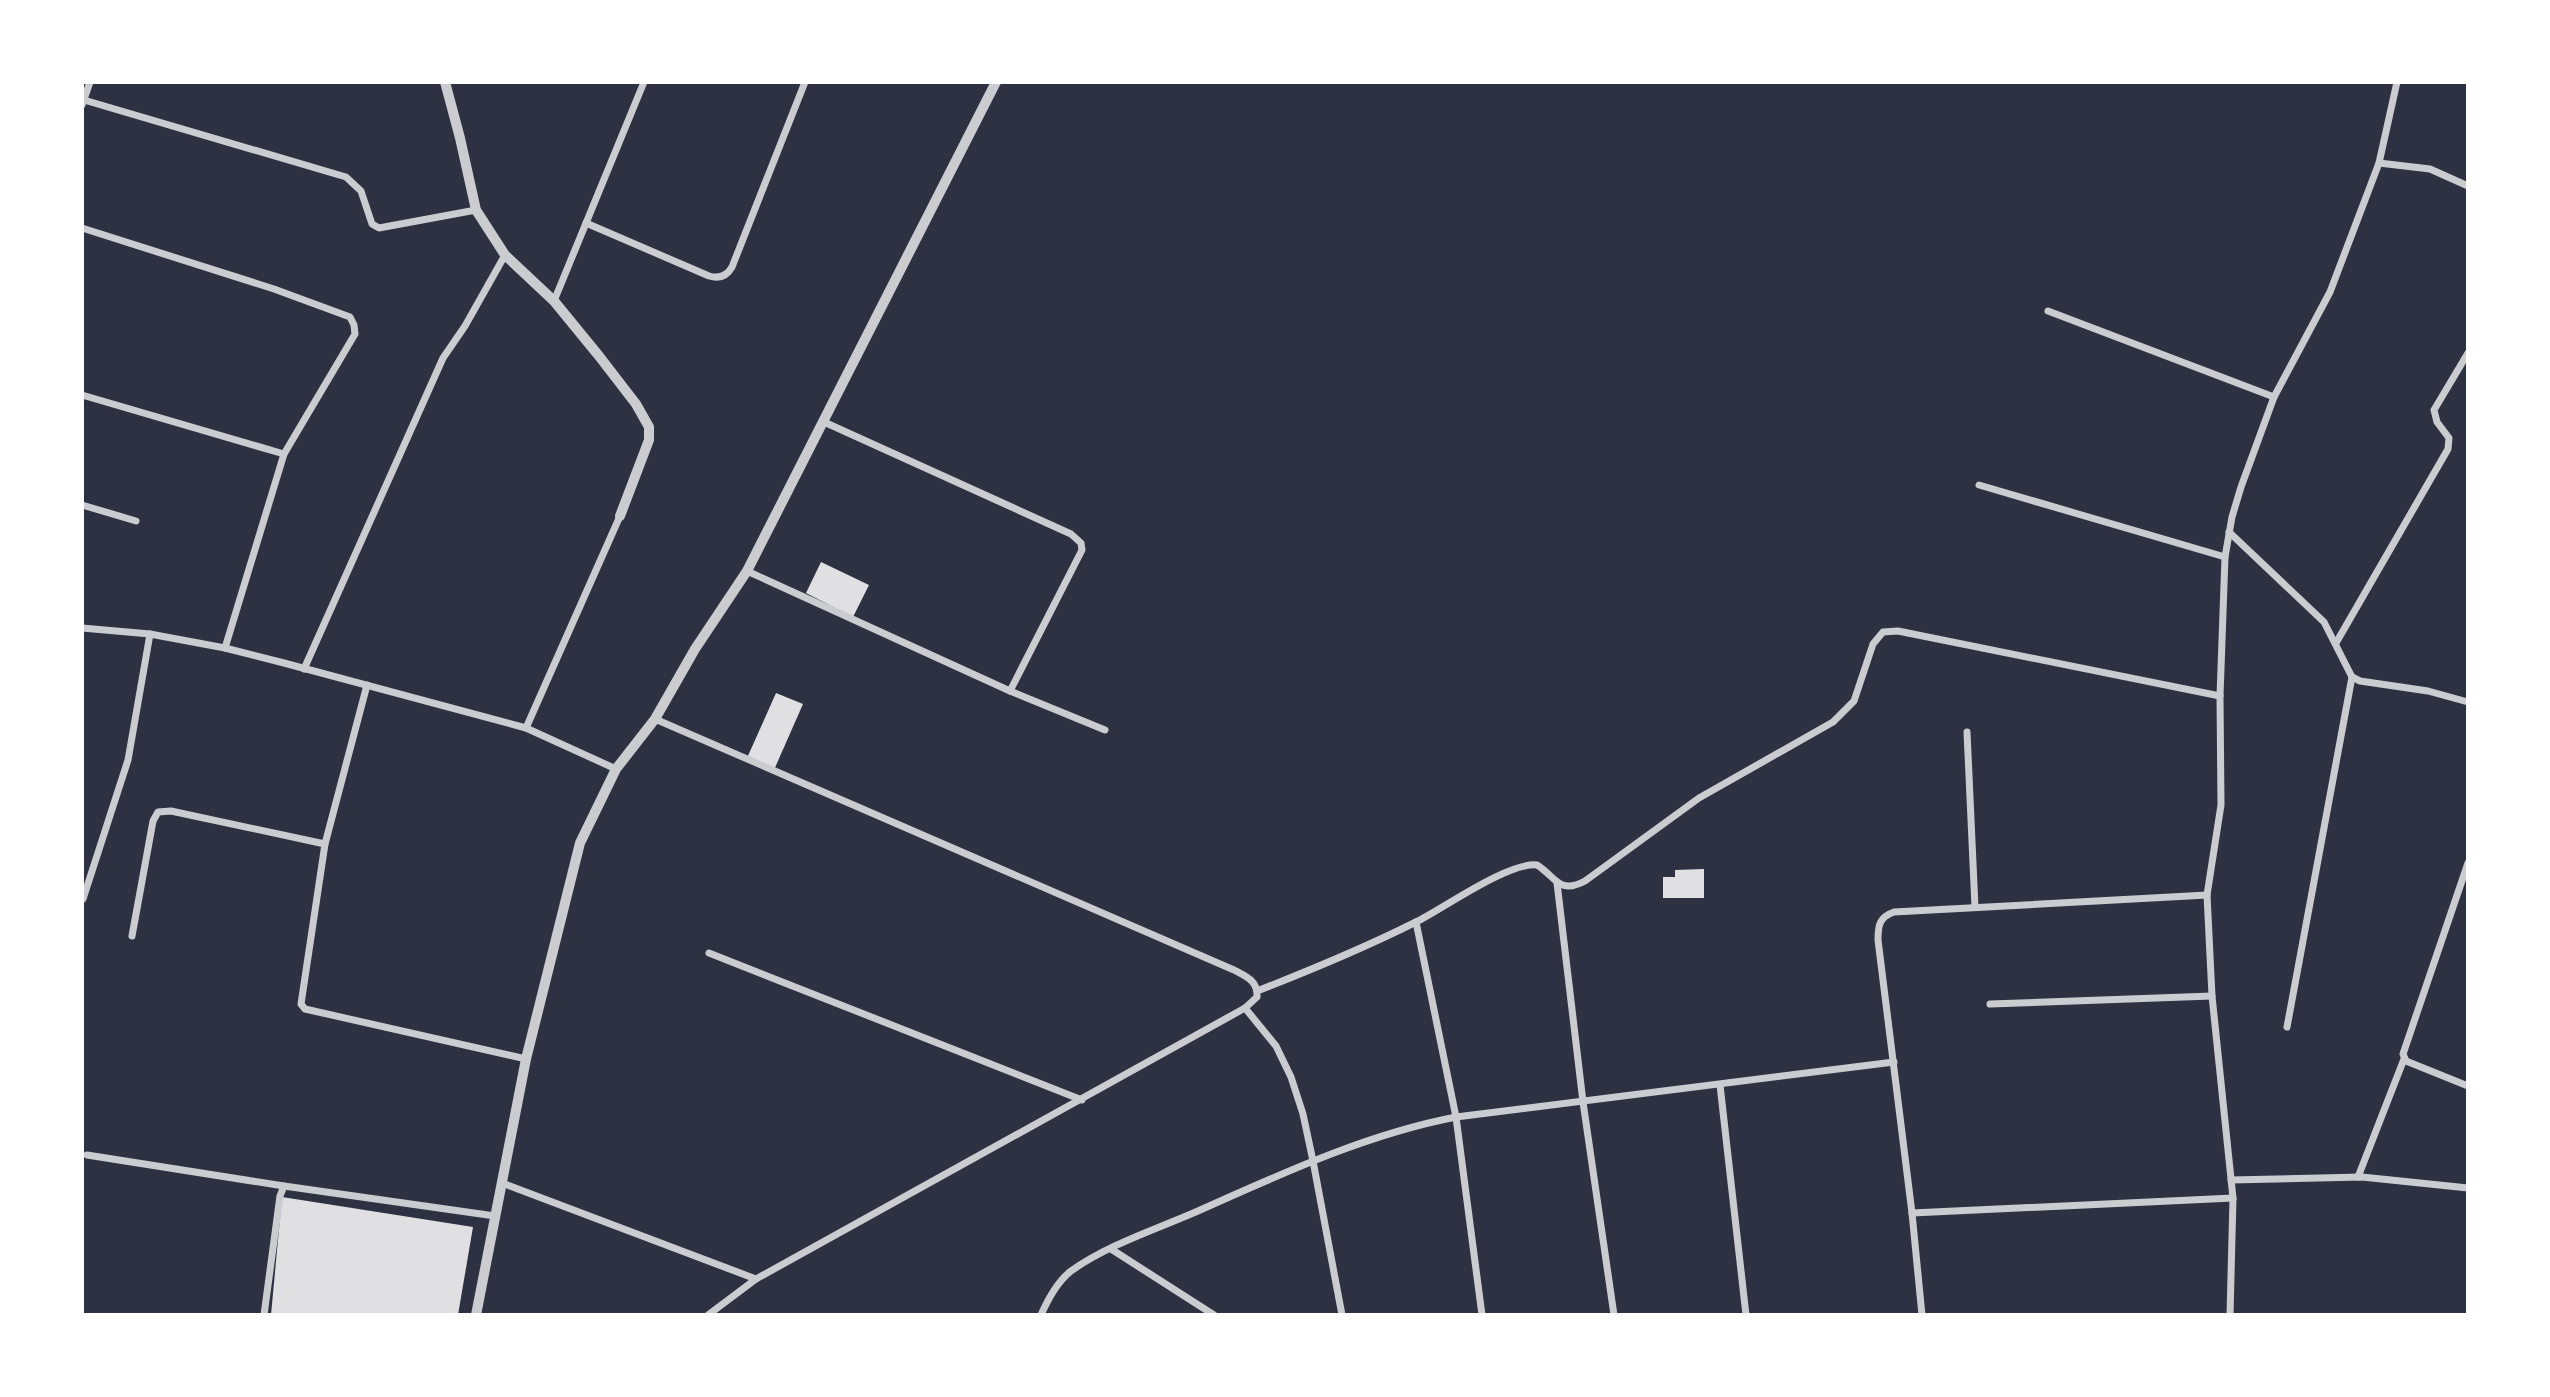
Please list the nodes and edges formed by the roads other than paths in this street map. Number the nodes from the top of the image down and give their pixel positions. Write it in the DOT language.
graph roads {
  1 [pos="90,82"];
  2 [pos="445,82"];
  3 [pos="644,82"];
  4 [pos="805,82"];
  5 [pos="996,82"];
  6 [pos="2397,82"];
  7 [pos="83,103"];
  8 [pos="2379,163"];
  9 [pos="2468,186"];
  10 [pos="476,210"];
  11 [pos="586,223"];
  12 [pos="82,228"];
  13 [pos="505,255"];
  14 [pos="554,301"];
  15 [pos="2048,311"];
  16 [pos="2468,352"];
  17 [pos="82,395"];
  18 [pos="2274,397"];
  19 [pos="824,422"];
  20 [pos="284,454"];
  21 [pos="1979,485"];
  22 [pos="82,505"];
  23 [pos="620,516"];
  24 [pos="136,521"];
  25 [pos="2229,532"];
  26 [pos="2225,557"];
  27 [pos="747,571"];
  28 [pos="82,628"];
  29 [pos="150,634"];
  30 [pos="2336,643"];
  31 [pos="225,648"];
  32 [pos="304,668"];
  33 [pos="2351,677"];
  34 [pos="367,685"];
  35 [pos="1010,691"];
  36 [pos="2220,696"];
  37 [pos="2468,702"];
  38 [pos="655,719"];
  39 [pos="526,727"];
  40 [pos="1105,730"];
  41 [pos="1966,732"];
  42 [pos="615,769"];
  43 [pos="326,844"];
  44 [pos="2468,863"];
  45 [pos="1557,883"];
  46 [pos="2207,895"];
  47 [pos="83,899"];
  48 [pos="1976,907"];
  49 [pos="1416,922"];
  50 [pos="132,936"];
  51 [pos="709,953"];
  52 [pos="1257,991"];
  53 [pos="2212,996"];
  54 [pos="1990,1004"];
  55 [pos="1245,1008"];
  56 [pos="2287,1027"];
  57 [pos="526,1059"];
  58 [pos="2404,1059"];
  59 [pos="1894,1062"];
  60 [pos="1720,1085"];
  61 [pos="2468,1086"];
  62 [pos="1082,1100"];
  63 [pos="1583,1102"];
  64 [pos="1456,1118"];
  65 [pos="87,1155"];
  66 [pos="1313,1161"];
  67 [pos="2358,1177"];
  68 [pos="2231,1180"];
  69 [pos="502,1183"];
  70 [pos="284,1186"];
  71 [pos="2468,1188"];
  72 [pos="2233,1198"];
  73 [pos="1912,1213"];
  74 [pos="495,1216"];
  75 [pos="1111,1249"];
  76 [pos="756,1279"];
  77 [pos="264,1315"];
  78 [pos="476,1315"];
  79 [pos="708,1315"];
  80 [pos="1041,1315"];
  81 [pos="1214,1315"];
  82 [pos="1342,1315"];
  83 [pos="1482,1315"];
  84 [pos="1614,1315"];
  85 [pos="1746,1315"];
  86 [pos="1922,1315"];
  87 [pos="2230,1315"];
  1 -- 7 [label="street"];
  2 -- 10 [label="street"];
  3 -- 11 [label="street"];
  4 -- 11 [label="street"];
  5 -- 19 [label="street"];
  6 -- 8 [label="street"];
  7 -- 10 [label="street"];
  8 -- 9 [label="street"];
  8 -- 18 [label="street"];
  10 -- 13 [label="street"];
  11 -- 14 [label="street"];
  12 -- 20 [label="street"];
  13 -- 14 [label="street"];
  13 -- 32 [label="street"];
  14 -- 23 [label="street"];
  15 -- 18 [label="street"];
  16 -- 30 [label="street"];
  17 -- 20 [label="street"];
  18 -- 25 [label="street"];
  19 -- 27 [label="street"];
  19 -- 35 [label="street"];
  20 -- 31 [label="street"];
  21 -- 26 [label="street"];
  22 -- 24 [label="street"];
  23 -- 39 [label="street"];
  25 -- 26 [label="street"];
  25 -- 30 [label="street"];
  26 -- 36 [label="street"];
  27 -- 35 [label="street"];
  27 -- 38 [label="street"];
  28 -- 29 [label="street"];
  29 -- 31 [label="street"];
  29 -- 47 [label="street"];
  30 -- 33 [label="street"];
  31 -- 32 [label="street"];
  32 -- 34 [label="street"];
  33 -- 37 [label="street"];
  33 -- 56 [label="street"];
  34 -- 39 [label="street"];
  34 -- 43 [label="street"];
  35 -- 40 [label="street"];
  36 -- 45 [label="street"];
  36 -- 46 [label="street"];
  38 -- 42 [label="street"];
  38 -- 52 [label="street"];
  39 -- 42 [label="street"];
  41 -- 48 [label="street"];
  42 -- 57 [label="street"];
  43 -- 50 [label="street"];
  43 -- 57 [label="street"];
  44 -- 58 [label="street"];
  45 -- 49 [label="street"];
  45 -- 63 [label="street"];
  46 -- 48 [label="street"];
  46 -- 53 [label="street"];
  48 -- 59 [label="street"];
  49 -- 52 [label="street"];
  49 -- 64 [label="street"];
  51 -- 62 [label="street"];
  52 -- 55 [label="street"];
  53 -- 54 [label="street"];
  53 -- 68 [label="street"];
  55 -- 62 [label="street"];
  55 -- 66 [label="street"];
  57 -- 69 [label="street"];
  58 -- 61 [label="street"];
  58 -- 67 [label="street"];
  59 -- 60 [label="street"];
  59 -- 73 [label="street"];
  60 -- 63 [label="street"];
  60 -- 85 [label="street"];
  62 -- 76 [label="street"];
  63 -- 64 [label="street"];
  63 -- 84 [label="street"];
  64 -- 66 [label="street"];
  64 -- 83 [label="street"];
  65 -- 70 [label="street"];
  66 -- 75 [label="street"];
  66 -- 82 [label="street"];
  67 -- 68 [label="street"];
  67 -- 71 [label="street"];
  68 -- 72 [label="street"];
  69 -- 74 [label="street"];
  69 -- 76 [label="street"];
  70 -- 74 [label="street"];
  70 -- 77 [label="street"];
  72 -- 73 [label="street"];
  72 -- 87 [label="street"];
  73 -- 86 [label="street"];
  74 -- 78 [label="street"];
  75 -- 80 [label="street"];
  75 -- 81 [label="street"];
  76 -- 79 [label="street"];
}
